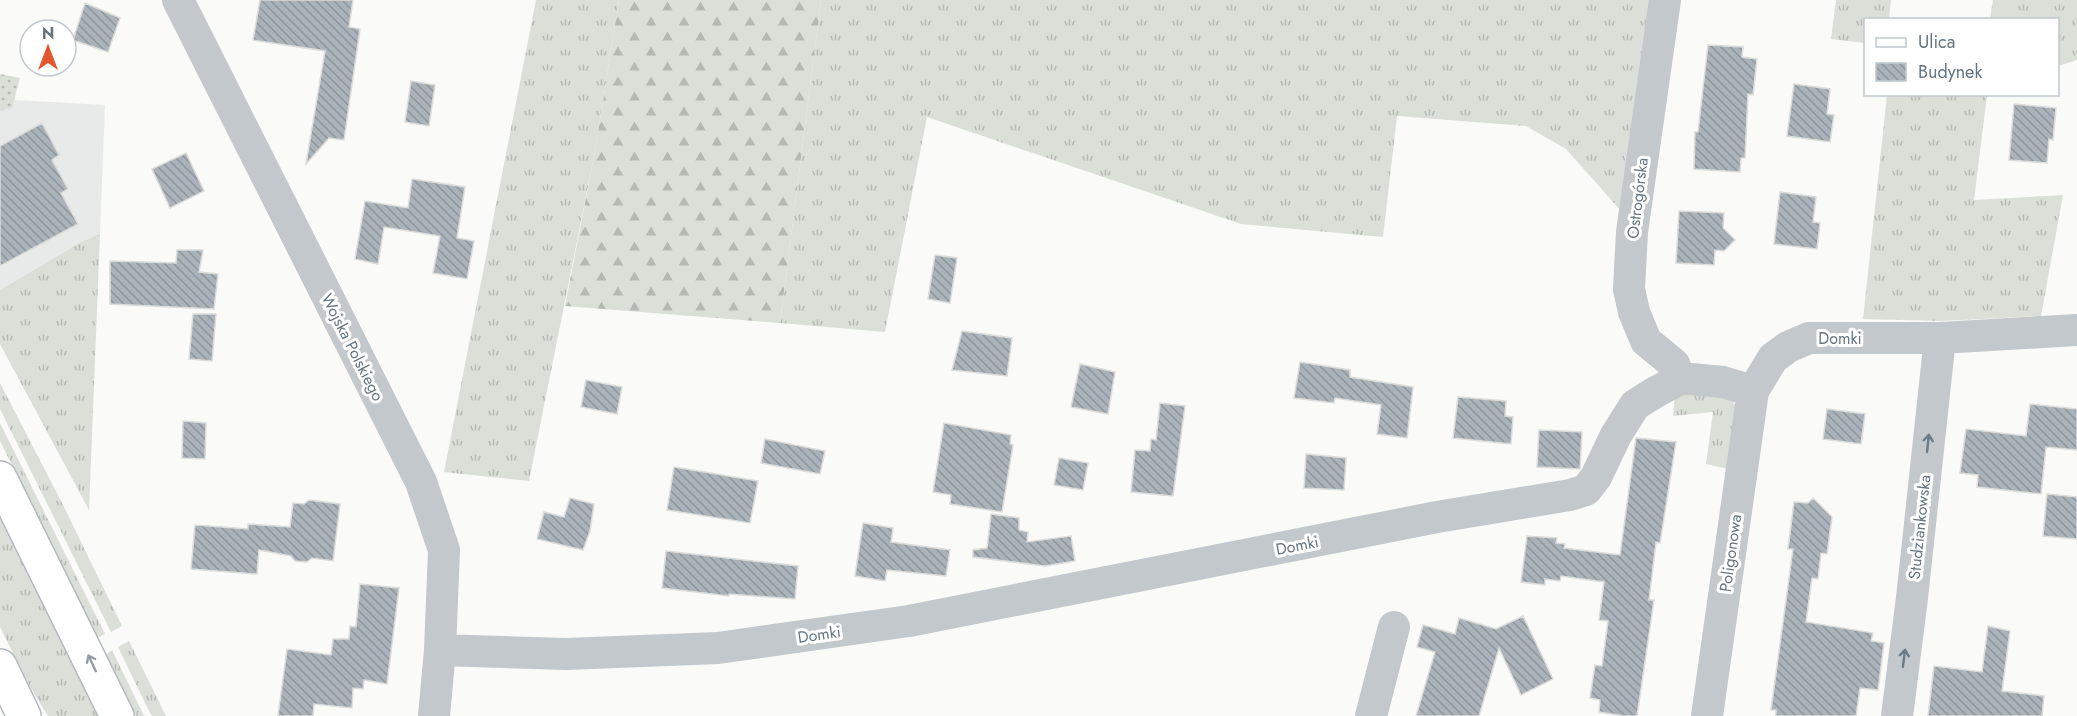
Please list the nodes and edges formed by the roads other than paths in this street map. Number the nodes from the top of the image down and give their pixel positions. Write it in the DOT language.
graph roads {
  1 [pos="178,0"];
  2 [pos="1665,0"];
  3 [pos="2077,330"];
  4 [pos="1940,338"];
  5 [pos="1680,379"];
  6 [pos="1753,391"];
  7 [pos="0,478"];
  8 [pos="1394,627"];
  9 [pos="440,650"];
  10 [pos="0,666"];
  11 [pos="24,716"];
  12 [pos="117,716"];
  13 [pos="434,716"];
  14 [pos="1371,716"];
  15 [pos="1707,716"];
  16 [pos="1897,716"];
  1 -- 9 [label="street, Wojska Polskiego"];
  2 -- 5 [label="street, Ostrogórska"];
  3 -- 4 [label="street, Domki"];
  4 -- 6 [label="street, Domki"];
  16 -- 4 [label="street, Studziankowska, one-way"];
  5 -- 6 [label="street"];
  5 -- 9 [label="street, Domki"];
  6 -- 15 [label="street, Poligonowa"];
  12 -- 7 [label="main road, one-way"];
  8 -- 14 [label="street"];
  9 -- 13 [label="street, Wojska Polskiego"];
  10 -- 11 [label="main road"];
}
